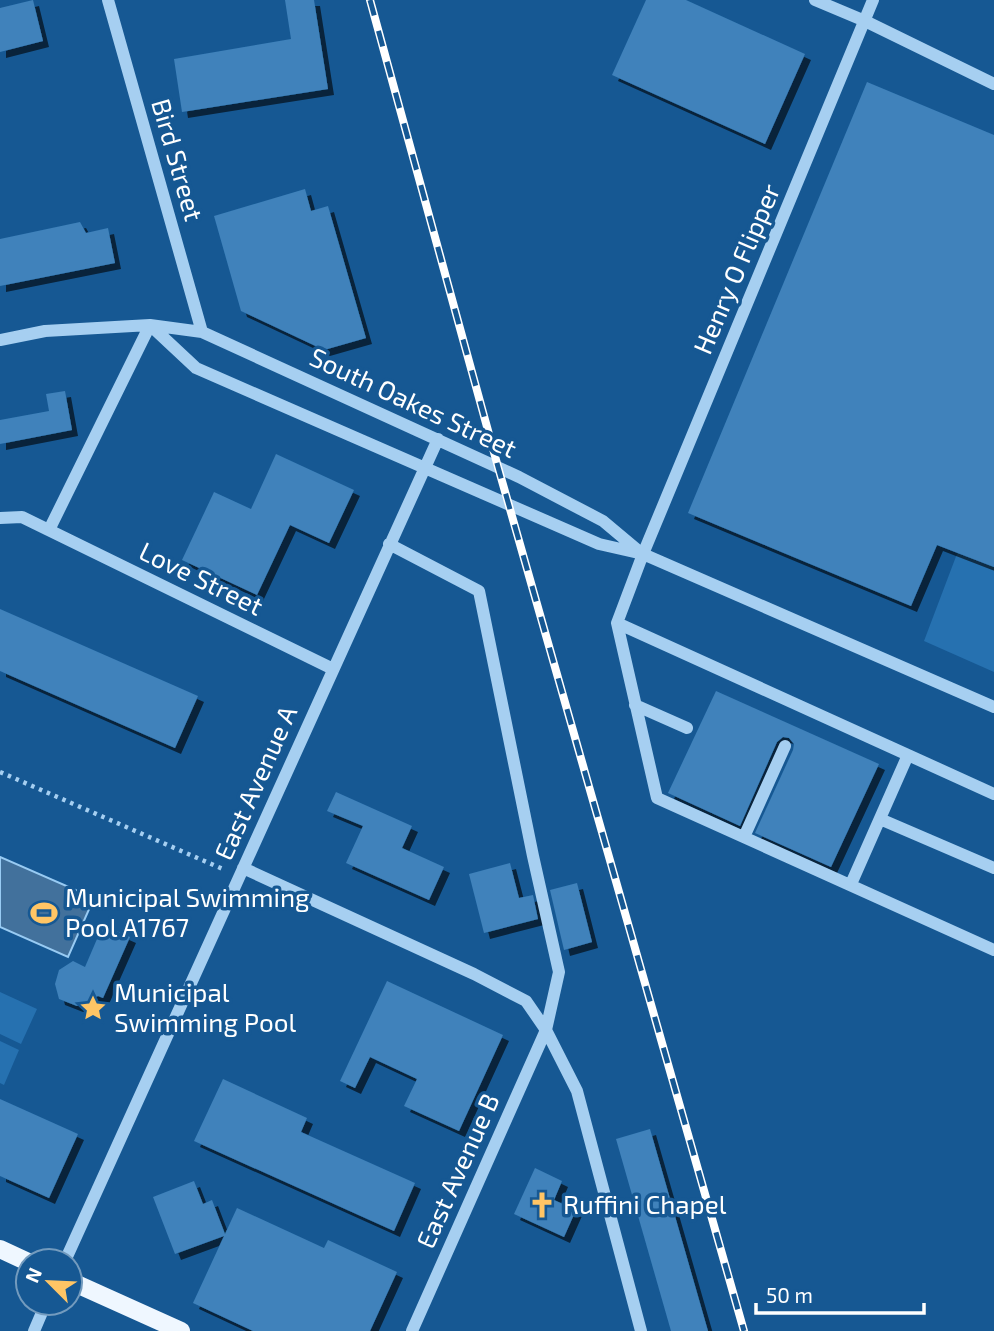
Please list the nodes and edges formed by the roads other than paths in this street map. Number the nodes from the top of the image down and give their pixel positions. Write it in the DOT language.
graph roads {
  1 [pos="108,0"];
  2 [pos="815,0"];
  3 [pos="873,0"];
  4 [pos="865,20"];
  5 [pos="994,84"];
  6 [pos="150,325"];
  7 [pos="202,332"];
  8 [pos="0,340"];
  9 [pos="438,439"];
  10 [pos="425,468"];
  11 [pos="0,518"];
  12 [pos="49,530"];
  13 [pos="389,544"];
  14 [pos="643,554"];
  15 [pos="617,624"];
  16 [pos="333,669"];
  17 [pos="635,705"];
  18 [pos="994,707"];
  19 [pos="687,729"];
  20 [pos="785,746"];
  21 [pos="908,755"];
  22 [pos="994,794"];
  23 [pos="880,819"];
  24 [pos="744,837"];
  25 [pos="994,869"];
  26 [pos="241,872"];
  27 [pos="850,884"];
  28 [pos="994,950"];
  29 [pos="546,1030"];
  30 [pos="71,1247"];
  31 [pos="84,1287"];
  32 [pos="180,1331"];
  33 [pos="412,1331"];
  34 [pos="641,1331"];
  1 -- 7 [label="street, Bird Street"];
  2 -- 4 [label="street"];
  3 -- 4 [label="street, Henry O Flipper"];
  4 -- 5 [label="street"];
  4 -- 14 [label="street, Henry O Flipper"];
  6 -- 7 [label="street, South Oakes Street"];
  6 -- 8 [label="street, South Oakes Street"];
  6 -- 10 [label="street, South Oakes Street"];
  6 -- 12 [label="street"];
  7 -- 9 [label="street, South Oakes Street"];
  9 -- 10 [label="street, East Avenue A"];
  9 -- 14 [label="street, South Oakes Street"];
  10 -- 13 [label="street, East Avenue A"];
  10 -- 14 [label="street, South Oakes Street"];
  11 -- 12 [label="street, Love Street"];
  12 -- 16 [label="street, Love Street"];
  13 -- 16 [label="street, East Avenue A"];
  13 -- 29 [label="street, East Avenue B"];
  14 -- 15 [label="street, Henry O Flipper"];
  14 -- 18 [label="street, South Oakes Street"];
  15 -- 17 [label="street"];
  15 -- 21 [label="street"];
  16 -- 26 [label="street, East Avenue A"];
  17 -- 19 [label="street"];
  17 -- 24 [label="street"];
  20 -- 24 [label="street"];
  21 -- 22 [label="street"];
  21 -- 23 [label="street"];
  23 -- 25 [label="street"];
  23 -- 27 [label="street"];
  24 -- 27 [label="street"];
  26 -- 29 [label="street"];
  26 -- 30 [label="street, East Avenue A"];
  27 -- 28 [label="street"];
  29 -- 33 [label="street, East Avenue B"];
  29 -- 34 [label="street"];
  31 -- 32 [label="main road"];
}
